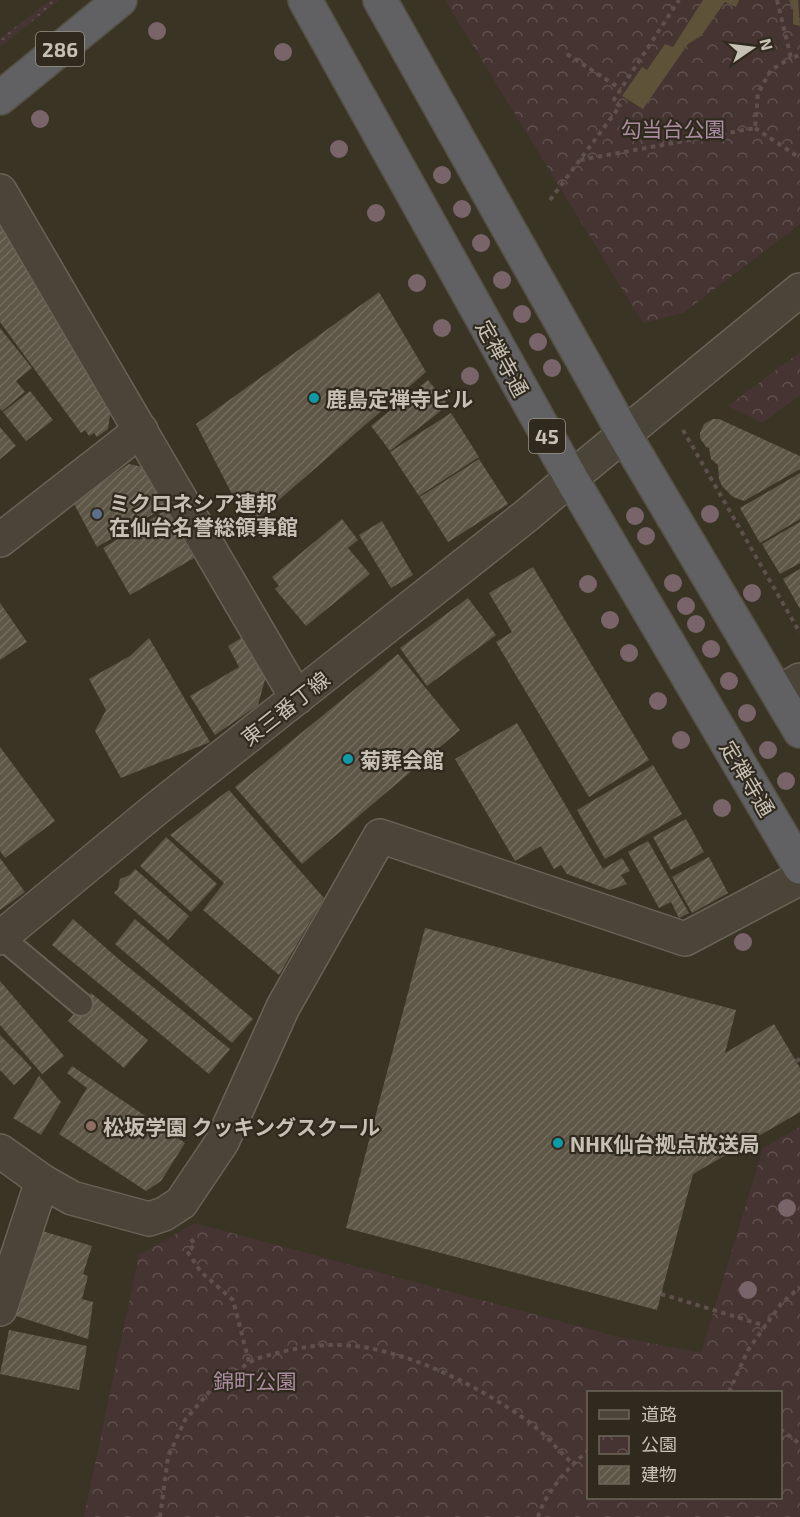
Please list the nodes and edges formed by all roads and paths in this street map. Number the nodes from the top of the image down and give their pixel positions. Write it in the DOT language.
graph roads {
  1 [pos="120,0"];
  2 [pos="305,0"];
  3 [pos="380,0"];
  4 [pos="680,0"];
  5 [pos="777,0"];
  6 [pos="567,54"];
  7 [pos="800,55"];
  8 [pos="791,58"];
  9 [pos="621,89"];
  10 [pos="0,98"];
  11 [pos="754,128"];
  12 [pos="800,158"];
  13 [pos="580,160"];
  14 [pos="0,191"];
  15 [pos="550,200"];
  16 [pos="800,290"];
  17 [pos="679,424"];
  18 [pos="141,430"];
  19 [pos="624,434"];
  20 [pos="571,478"];
  21 [pos="0,540"];
  22 [pos="800,633"];
  23 [pos="789,686"];
  24 [pos="298,698"];
  25 [pos="800,731"];
  26 [pos="800,867"];
  27 [pos="800,878"];
  28 [pos="0,937"];
  29 [pos="81,1004"];
  30 [pos="0,1151"];
  31 [pos="42,1181"];
  32 [pos="165,1214"];
  33 [pos="800,1287"];
  34 [pos="661,1294"];
  35 [pos="0,1309"];
  36 [pos="766,1326"];
  37 [pos="249,1362"];
  38 [pos="729,1391"];
  39 [pos="782,1430"];
  40 [pos="800,1444"];
  41 [pos="587,1452"];
  42 [pos="572,1463"];
  43 [pos="160,1517"];
  44 [pos="538,1517"];
  1 -- 10 [label="highway, 286"];
  2 -- 20 [label="highway, 定禅寺通 / 45"];
  3 -- 19 [label="highway"];
  4 -- 9 [label="path"];
  5 -- 8 [label="path"];
  6 -- 9 [label="path"];
  7 -- 8 [label="path"];
  8 -- 11 [label="path"];
  9 -- 13 [label="path"];
  11 -- 12 [label="path"];
  11 -- 13 [label="path"];
  13 -- 15 [label="path"];
  14 -- 18 [label="street"];
  16 -- 19 [label="street, 東三番丁線"];
  17 -- 22 [label="path"];
  18 -- 21 [label="street"];
  18 -- 24 [label="street"];
  19 -- 20 [label="street, 東三番丁線"];
  19 -- 23 [label="highway"];
  20 -- 24 [label="street, 東三番丁線"];
  20 -- 26 [label="highway, 定禅寺通 / 45"];
  23 -- 25 [label="highway"];
  24 -- 28 [label="street, 東三番丁線"];
  27 -- 32 [label="street"];
  28 -- 29 [label="lane"];
  30 -- 31 [label="street"];
  31 -- 32 [label="street"];
  31 -- 35 [label="street"];
  32 -- 37 [label="path"];
  33 -- 36 [label="path"];
  34 -- 36 [label="path"];
  36 -- 38 [label="path"];
  37 -- 42 [label="path"];
  37 -- 43 [label="path"];
  39 -- 40 [label="path"];
  41 -- 42 [label="path"];
  42 -- 44 [label="path"];
}
